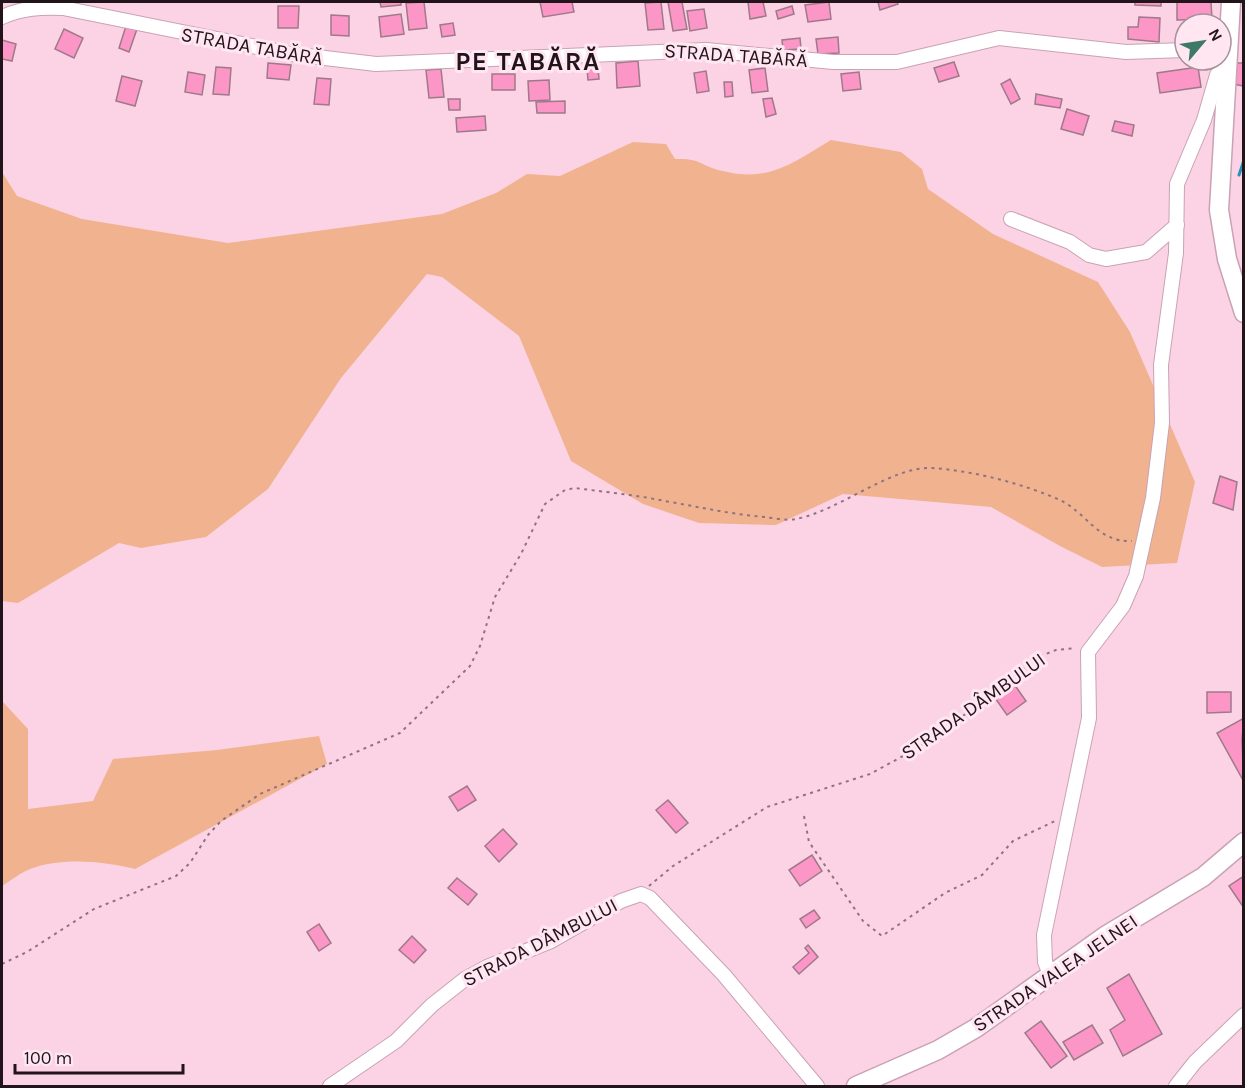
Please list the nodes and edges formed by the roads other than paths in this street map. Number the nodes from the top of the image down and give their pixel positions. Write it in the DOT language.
graph roads {
  1 [pos="2,16"];
  2 [pos="1173,50"];
  3 [pos="1219,72"];
  4 [pos="1226,72"];
  5 [pos="1011,219"];
  6 [pos="1177,225"];
  7 [pos="1244,313"];
  8 [pos="1244,842"];
  9 [pos="1050,974"];
  10 [pos="1244,1015"];
  11 [pos="330,1086"];
  12 [pos="817,1086"];
  13 [pos="856,1086"];
  14 [pos="1176,1086"];
  1 -- 2 [label="street, STRADA TABĂRĂ"];
  3 -- 6 [label="street"];
  4 -- 7 [label="main road"];
  5 -- 6 [label="street"];
  6 -- 9 [label="street"];
  8 -- 9 [label="main road, STRADA VALEA JELNEI"];
  9 -- 13 [label="main road, STRADA VALEA JELNEI"];
  10 -- 14 [label="street"];
  11 -- 12 [label="street, STRADA DÂMBULUI"];
}
